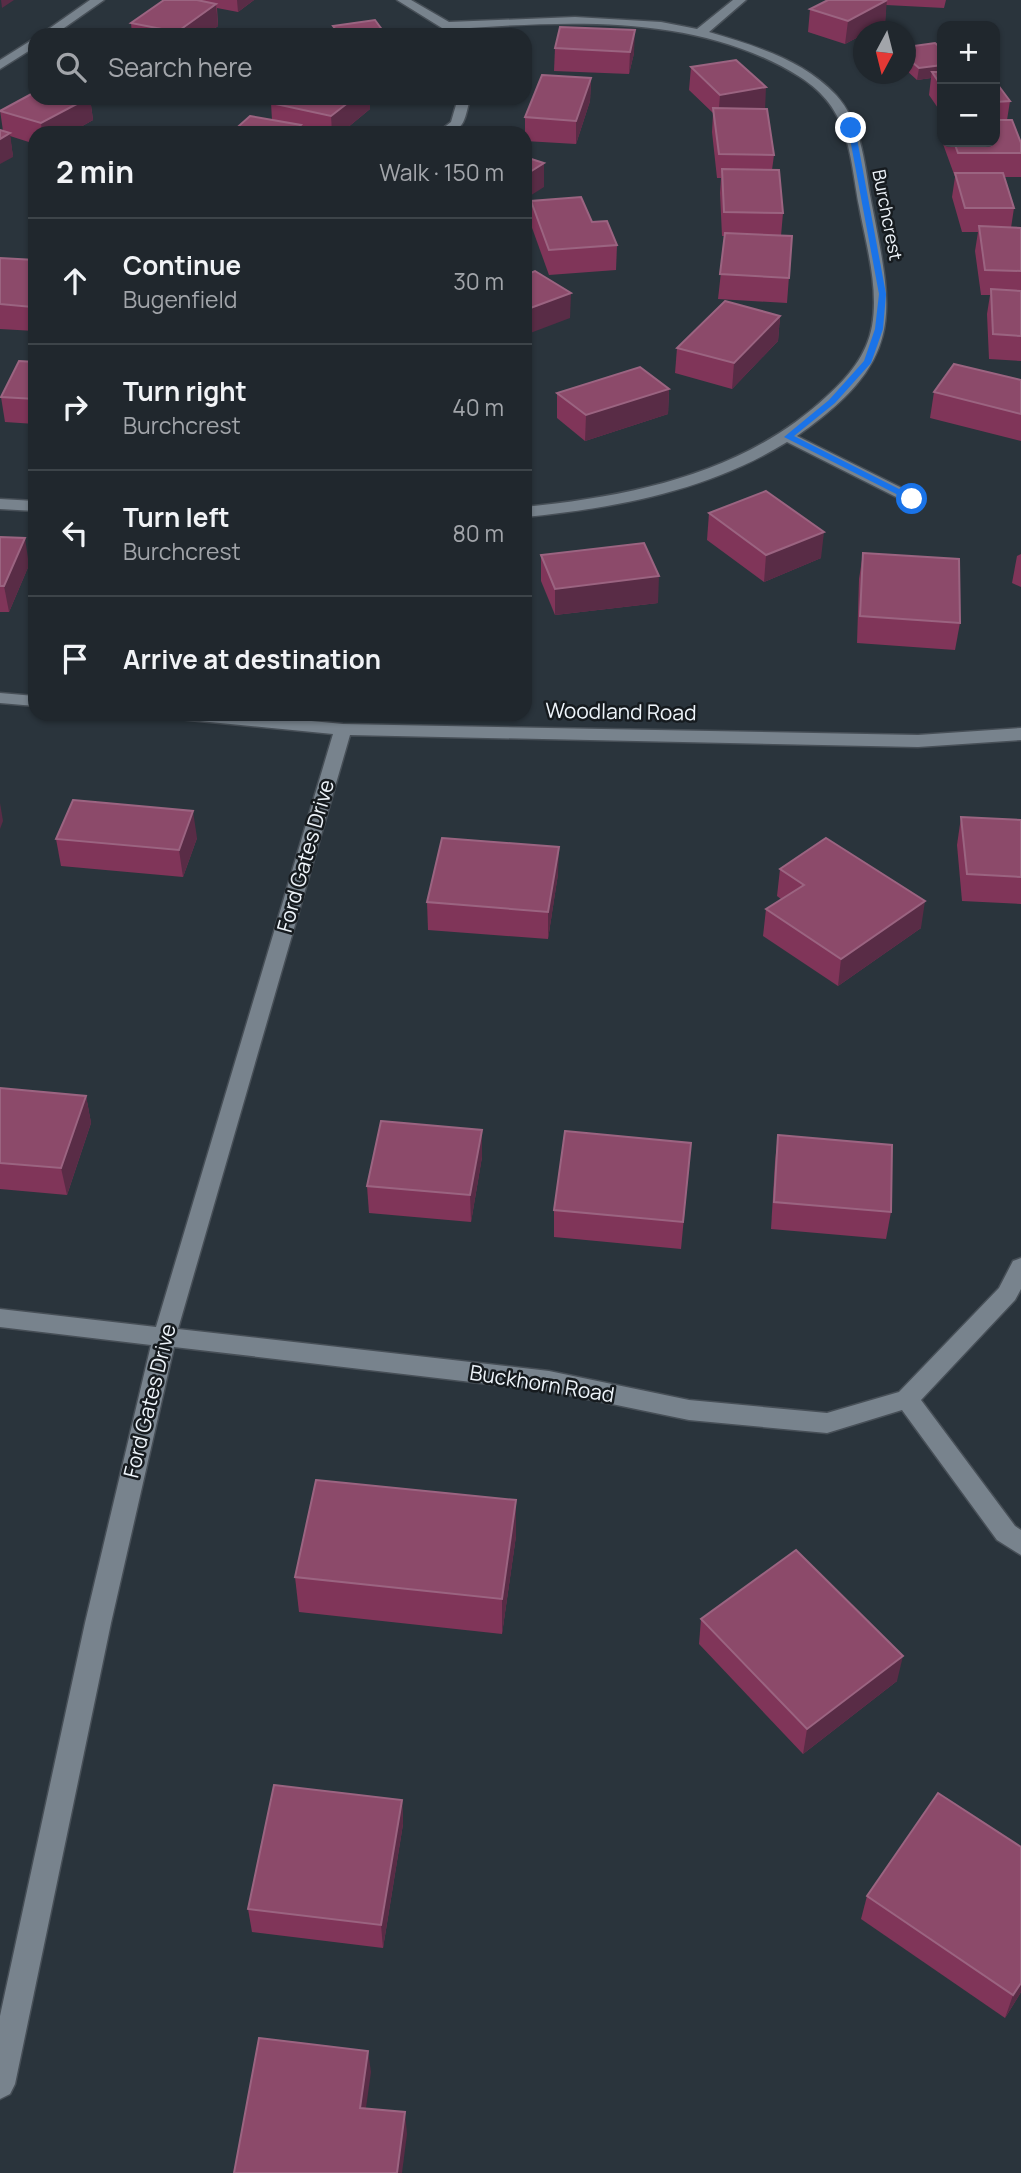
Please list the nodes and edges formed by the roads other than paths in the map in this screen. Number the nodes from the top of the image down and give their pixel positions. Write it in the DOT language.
graph roads {
  1 [pos="98,0"];
  2 [pos="402,0"];
  3 [pos="740,0"];
  4 [pos="56,28"];
  5 [pos="444,28"];
  6 [pos="473,28"];
  7 [pos="701,32"];
  8 [pos="28,47"];
  9 [pos="0,65"];
  10 [pos="462,105"];
  11 [pos="454,126"];
  12 [pos="788,437"];
  13 [pos="912,499"];
  14 [pos="0,504"];
  15 [pos="28,506"];
  16 [pos="532,511"];
  17 [pos="0,698"];
  18 [pos="28,700"];
  19 [pos="256,721"];
  20 [pos="343,729"];
  21 [pos="1021,734"];
  22 [pos="1021,1267"];
  23 [pos="0,1318"];
  24 [pos="165,1335"];
  25 [pos="906,1399"];
  26 [pos="1021,1544"];
  27 [pos="0,2084"];
  1 -- 4 [label="street"];
  2 -- 5 [label="street"];
  3 -- 7 [label="street"];
  6 -- 7 [label="street, Burchcrest"];
  7 -- 12 [label="street, Burchcrest"];
  8 -- 9 [label="street"];
  10 -- 11 [label="street"];
  12 -- 13 [label="street"];
  12 -- 16 [label="street, Burchcrest"];
  14 -- 15 [label="street"];
  17 -- 18 [label="street"];
  19 -- 20 [label="street, Woodland Road"];
  20 -- 21 [label="street, Woodland Road"];
  20 -- 24 [label="street, Ford Gates Drive"];
  22 -- 25 [label="street, Buckhorn Road"];
  23 -- 24 [label="street, Buckhorn Road"];
  24 -- 25 [label="street, Buckhorn Road"];
  24 -- 27 [label="street, Ford Gates Drive"];
  25 -- 26 [label="street"];
}
